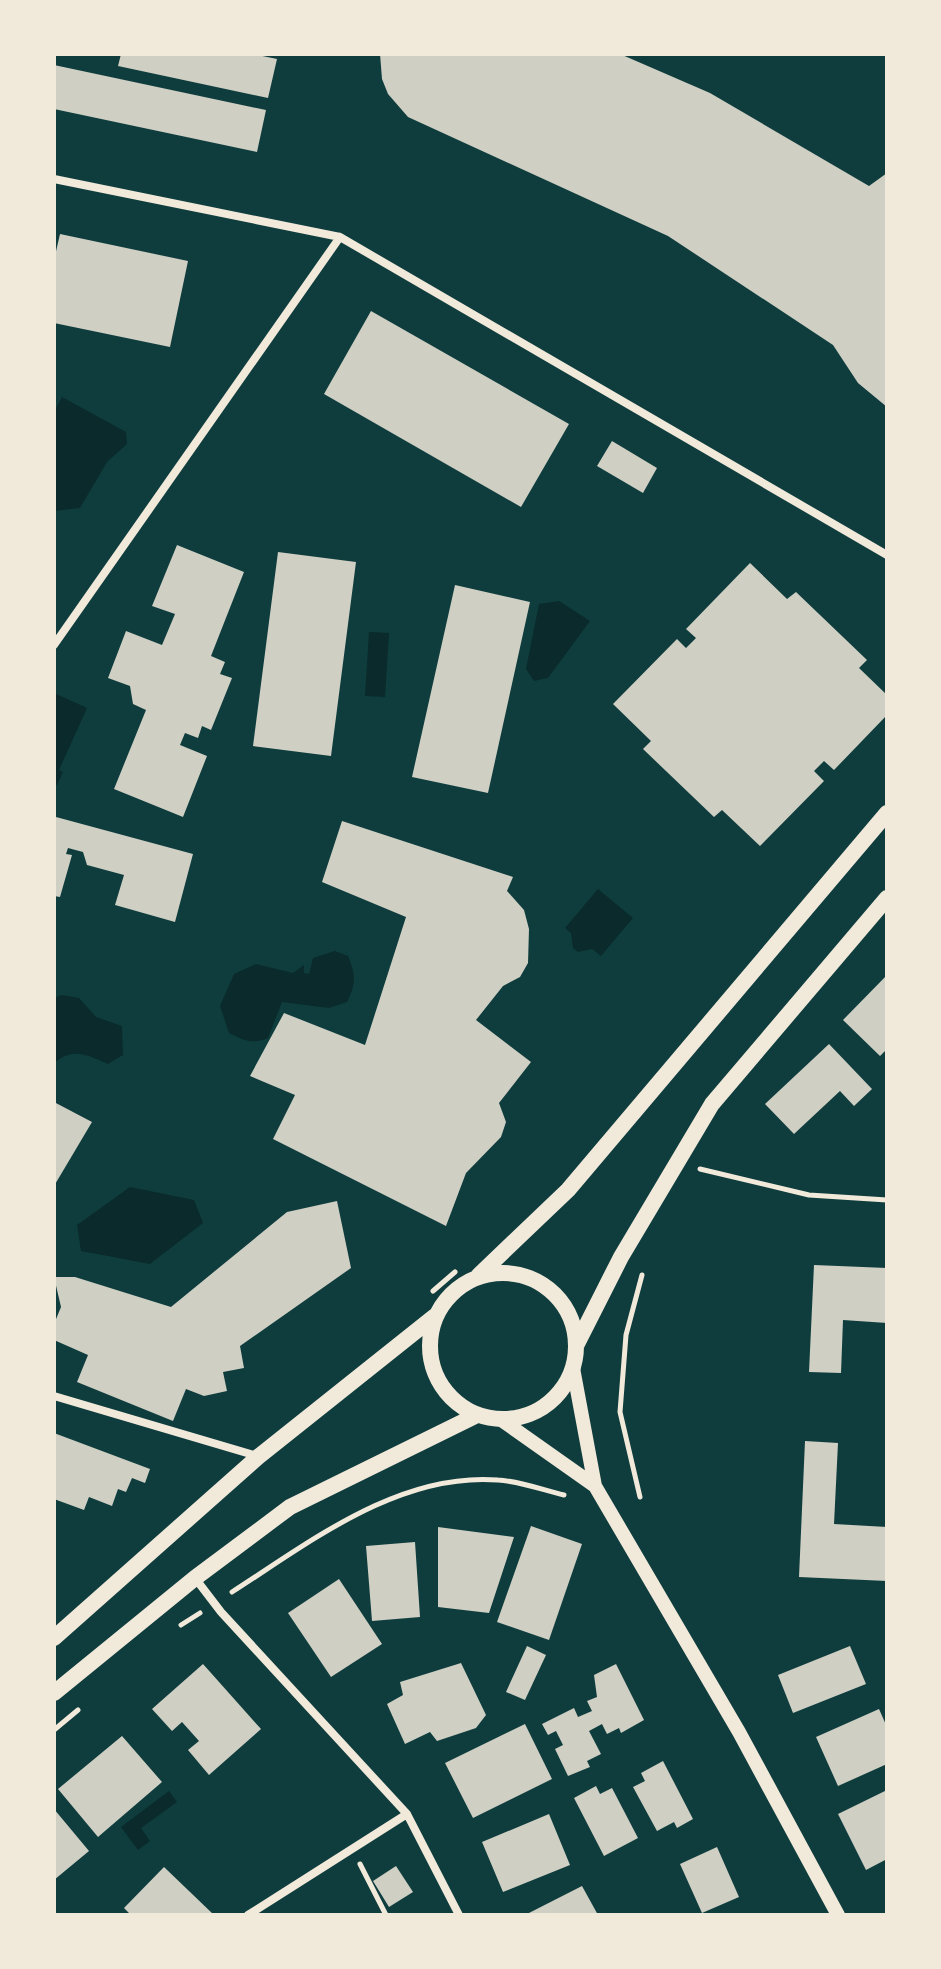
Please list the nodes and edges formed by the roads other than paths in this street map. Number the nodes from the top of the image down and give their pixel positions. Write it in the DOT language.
graph roads {
  1 [pos="54,179"];
  2 [pos="340,237"];
  3 [pos="887,555"];
  4 [pos="54,645"];
  5 [pos="887,813"];
  6 [pos="887,898"];
  7 [pos="479,1275"];
  8 [pos="435,1316"];
  9 [pos="577,1344"];
  10 [pos="573,1368"];
  11 [pos="54,1396"];
  12 [pos="477,1415"];
  13 [pos="500,1419"];
  14 [pos="258,1457"];
  15 [pos="595,1486"];
  16 [pos="195,1578"];
  17 [pos="54,1638"];
  18 [pos="54,1693"];
  19 [pos="407,1814"];
  20 [pos="248,1915"];
  21 [pos="459,1915"];
  22 [pos="838,1915"];
  1 -- 2 [label="street"];
  2 -- 3 [label="street"];
  2 -- 4 [label="street"];
  5 -- 7 [label="main road"];
  6 -- 9 [label="main road"];
  7 -- 8 [label="main road"];
  7 -- 9 [label="main road"];
  8 -- 12 [label="main road"];
  8 -- 14 [label="main road"];
  9 -- 10 [label="main road"];
  10 -- 13 [label="main road"];
  10 -- 15 [label="street"];
  11 -- 14 [label="street"];
  12 -- 13 [label="main road"];
  12 -- 16 [label="main road"];
  13 -- 15 [label="street"];
  14 -- 17 [label="main road"];
  15 -- 22 [label="street"];
  16 -- 18 [label="main road"];
  16 -- 19 [label="street"];
  19 -- 20 [label="street"];
  19 -- 21 [label="street"];
}
